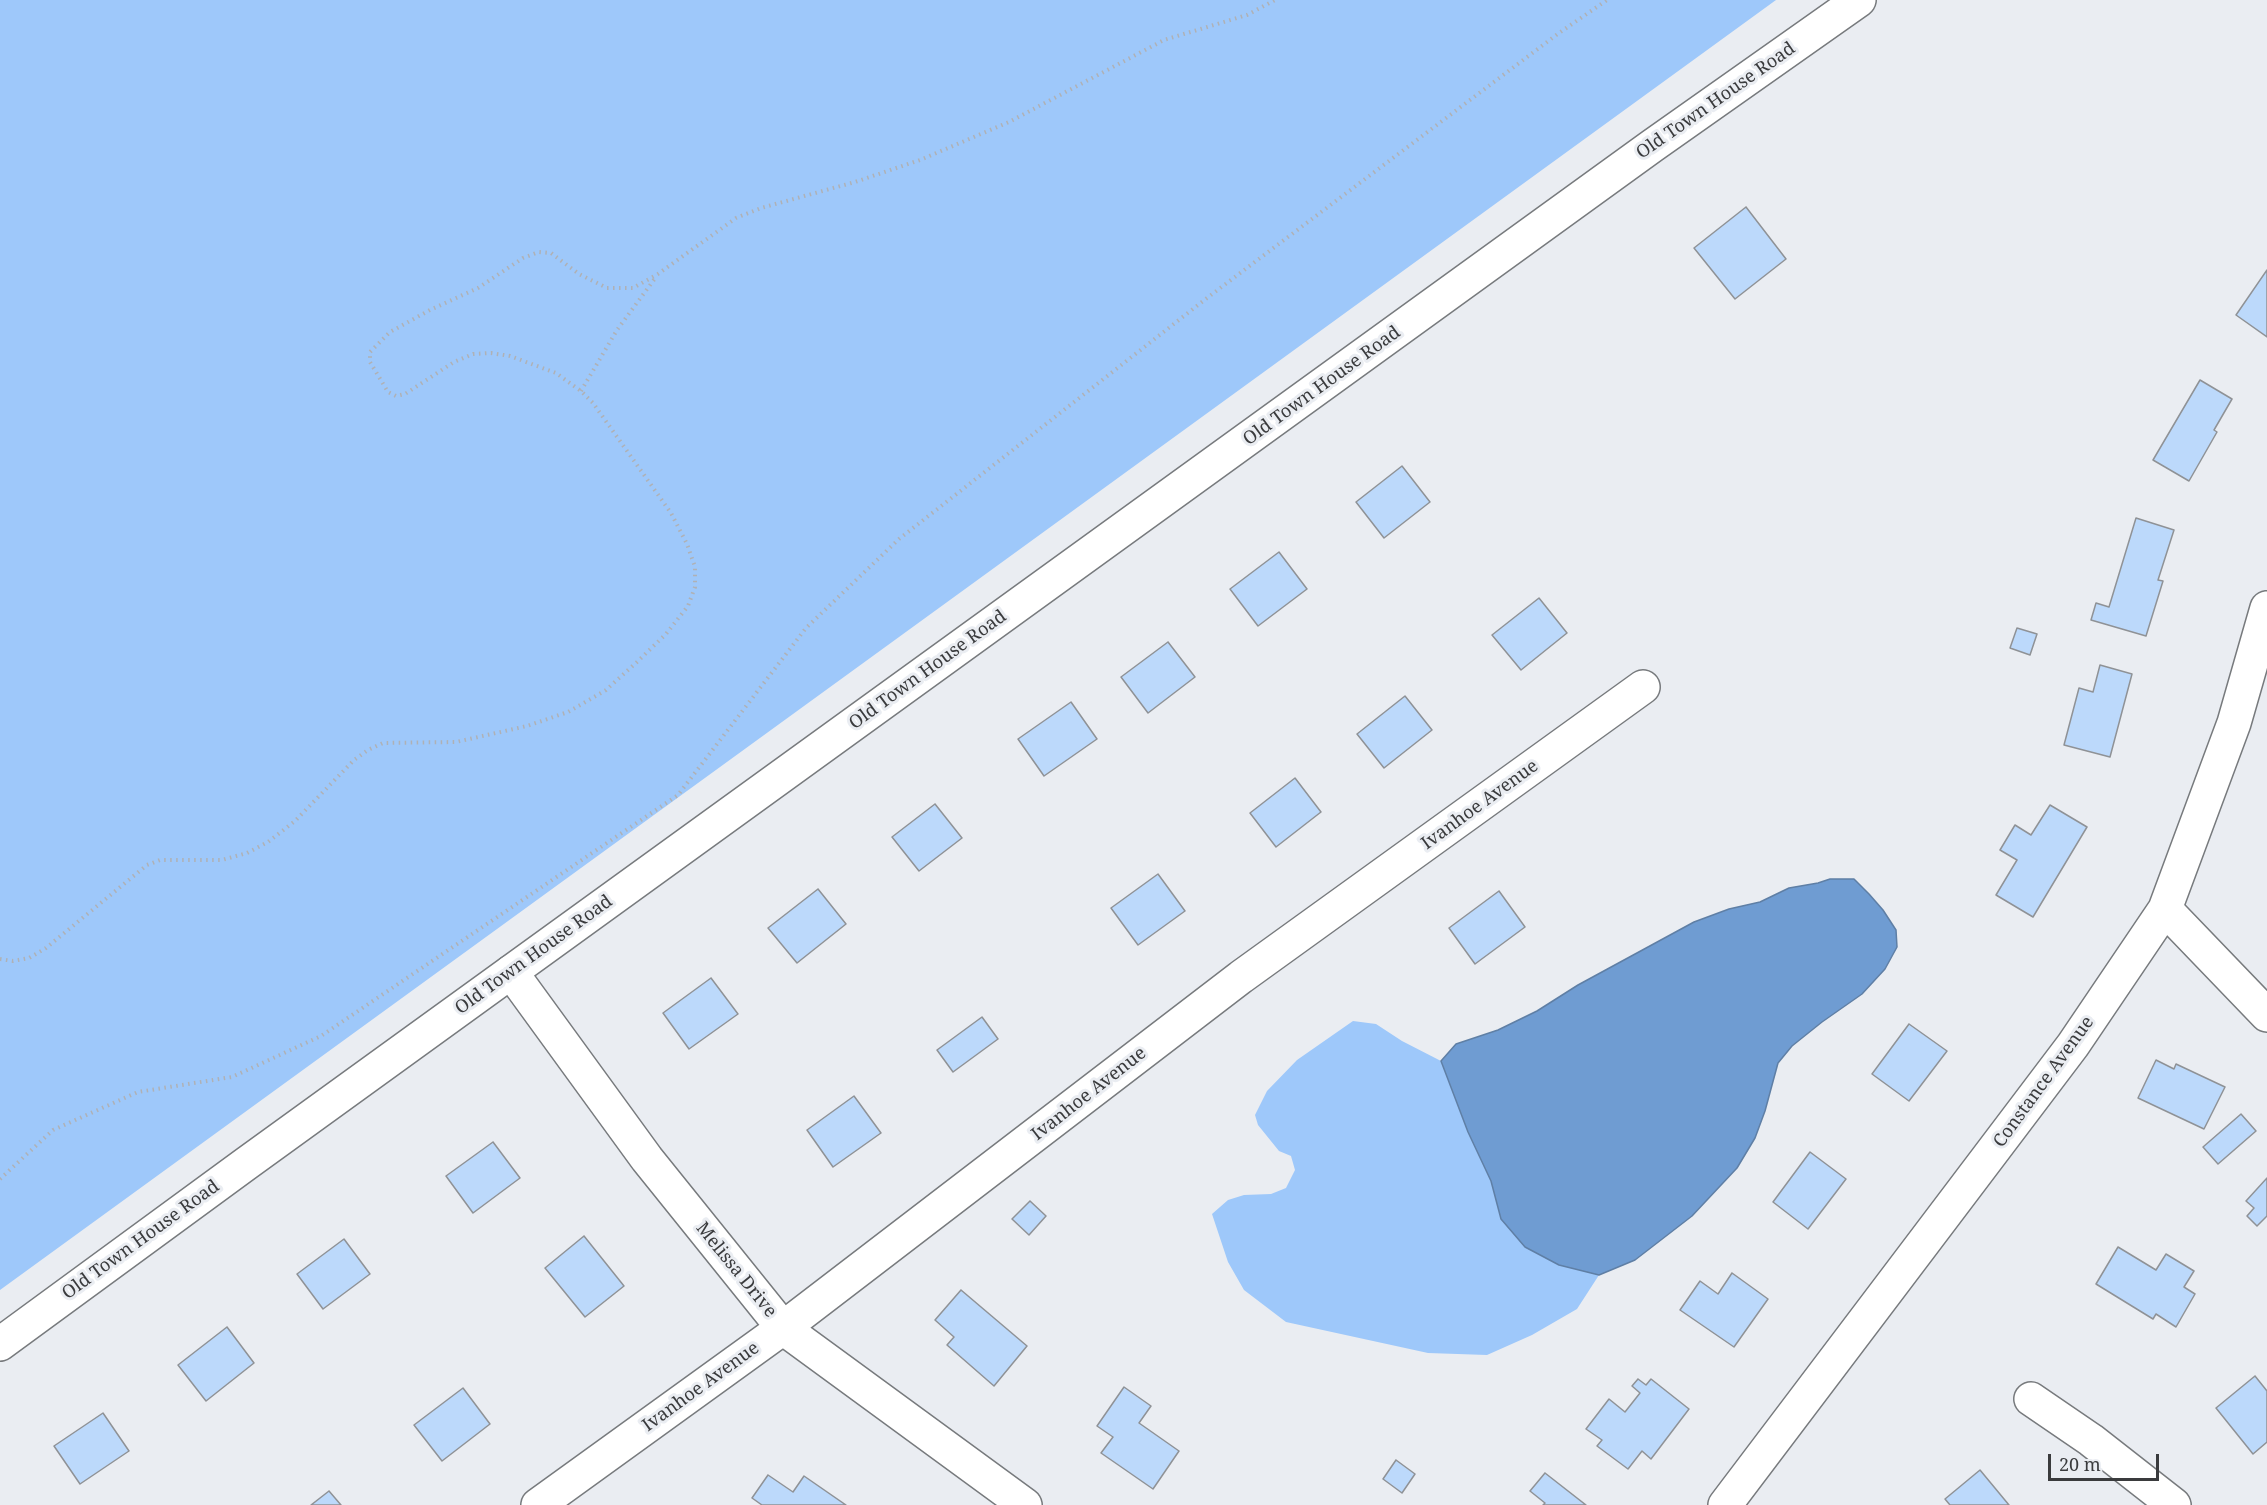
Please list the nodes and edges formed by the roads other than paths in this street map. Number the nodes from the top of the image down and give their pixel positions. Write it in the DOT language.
graph roads {
  1 [pos="1859,0"];
  2 [pos="2267,608"];
  3 [pos="1643,687"];
  4 [pos="2165,909"];
  5 [pos="511,972"];
  6 [pos="2267,1015"];
  7 [pos="783,1328"];
  8 [pos="0,1344"];
  9 [pos="2031,1399"];
  10 [pos="538,1505"];
  11 [pos="1025,1505"];
  12 [pos="1725,1505"];
  13 [pos="2174,1505"];
  1 -- 5 [label="street, Old Town House Road"];
  2 -- 4 [label="street, Constance Avenue"];
  3 -- 7 [label="street, Ivanhoe Avenue"];
  4 -- 6 [label="street"];
  4 -- 12 [label="street, Constance Avenue"];
  5 -- 7 [label="street, Melissa Drive"];
  5 -- 8 [label="street, Old Town House Road"];
  7 -- 10 [label="street, Ivanhoe Avenue"];
  7 -- 11 [label="street, Melissa Drive"];
  9 -- 13 [label="street"];
}
